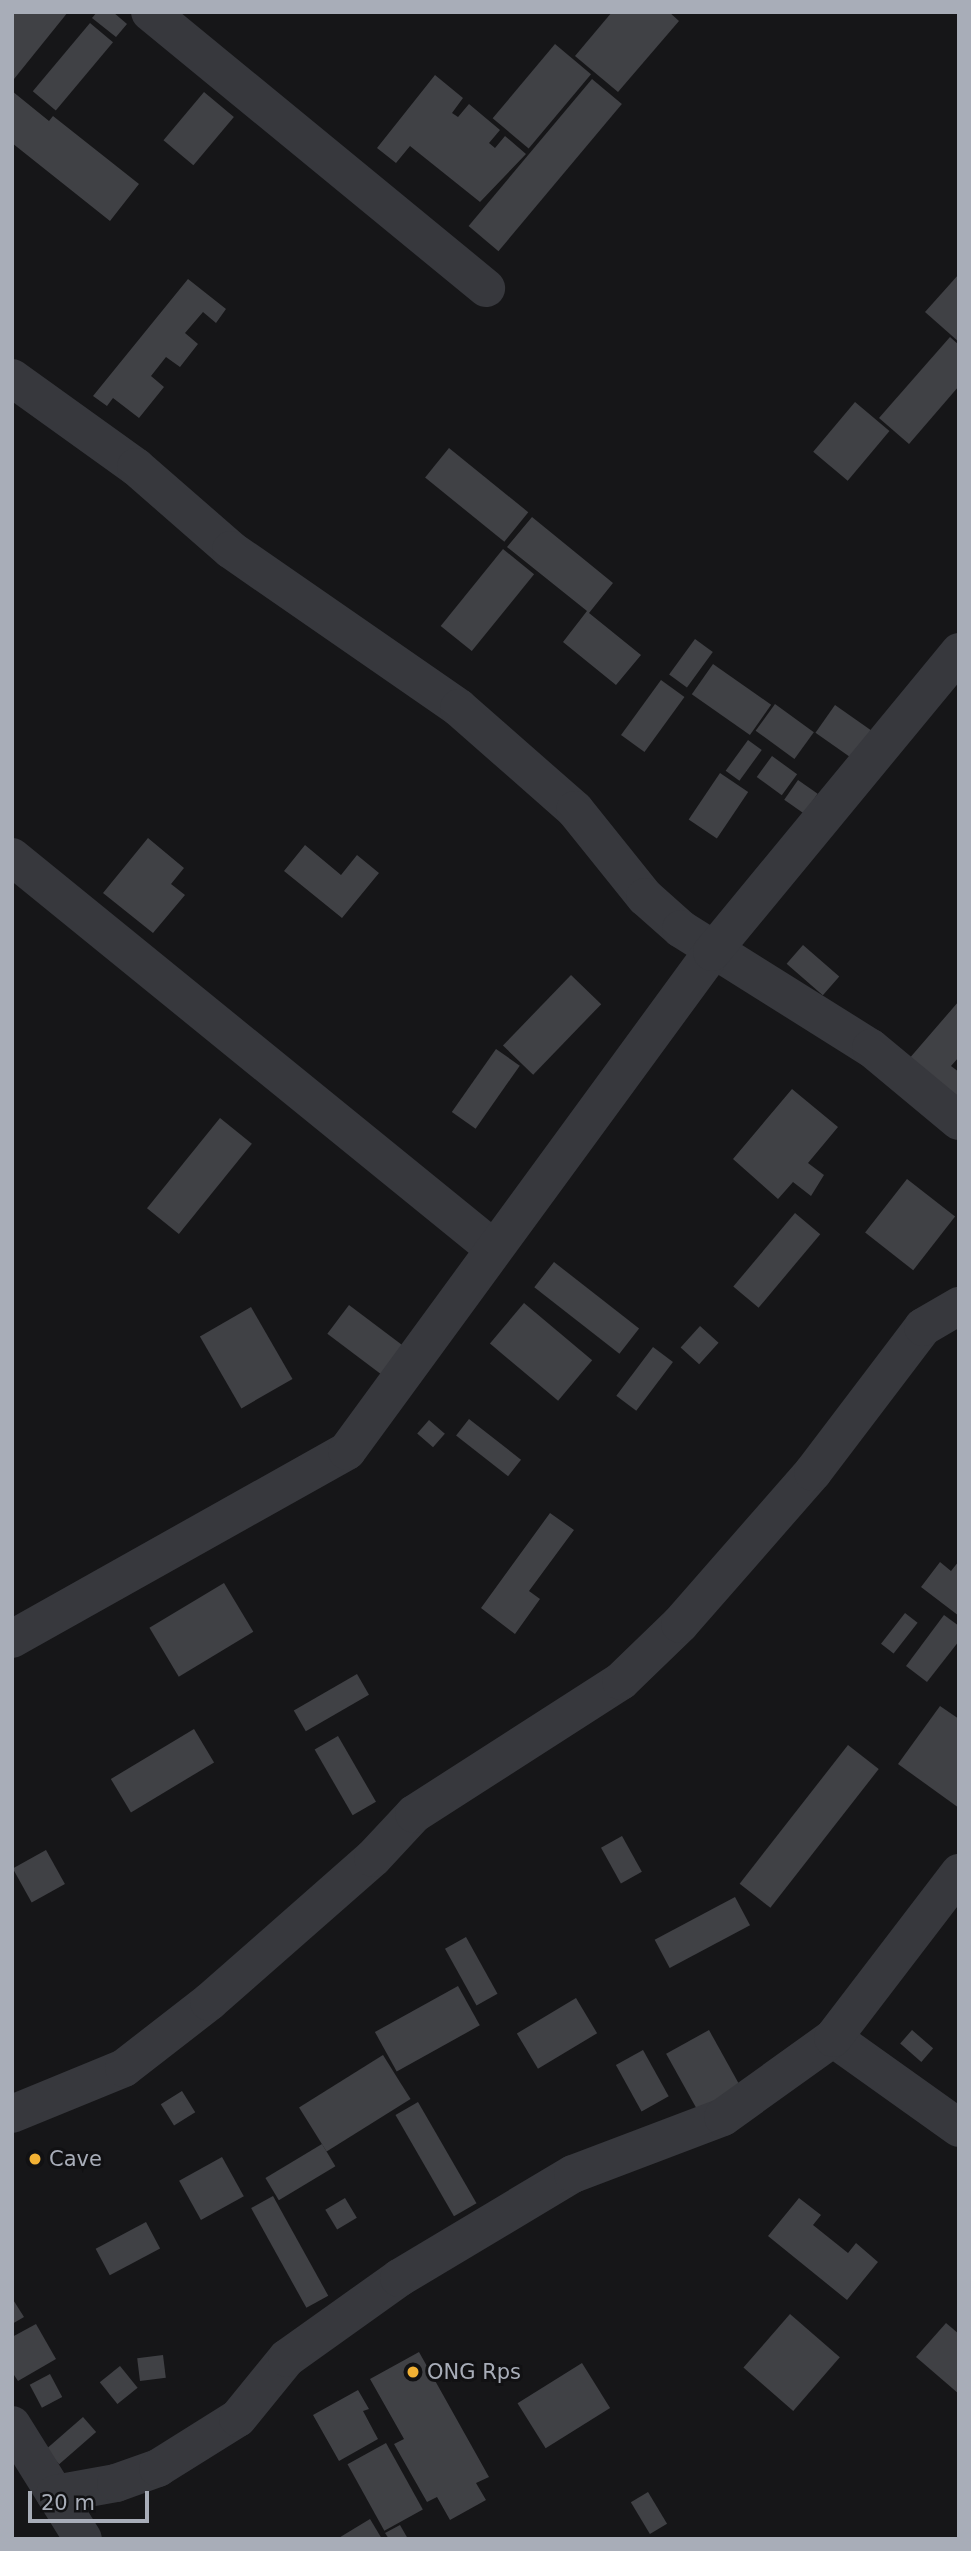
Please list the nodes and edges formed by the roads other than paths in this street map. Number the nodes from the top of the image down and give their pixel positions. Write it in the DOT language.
graph roads {
  1 [pos="150,12"];
  2 [pos="486,288"];
  3 [pos="12,378"];
  4 [pos="959,652"];
  5 [pos="12,857"];
  6 [pos="712,952"];
  7 [pos="959,1121"];
  8 [pos="494,1249"];
  9 [pos="959,1306"];
  10 [pos="12,1639"];
  11 [pos="959,1873"];
  12 [pos="833,2038"];
  13 [pos="12,2113"];
  14 [pos="959,2128"];
  15 [pos="12,2425"];
  16 [pos="55,2494"];
  17 [pos="83,2539"];
  1 -- 2 [label="street"];
  3 -- 6 [label="street"];
  4 -- 6 [label="street"];
  5 -- 8 [label="street"];
  6 -- 7 [label="street"];
  6 -- 8 [label="street"];
  8 -- 10 [label="street"];
  9 -- 13 [label="street"];
  11 -- 12 [label="street"];
  12 -- 14 [label="street"];
  12 -- 16 [label="street"];
  15 -- 16 [label="street"];
  16 -- 17 [label="street"];
}
